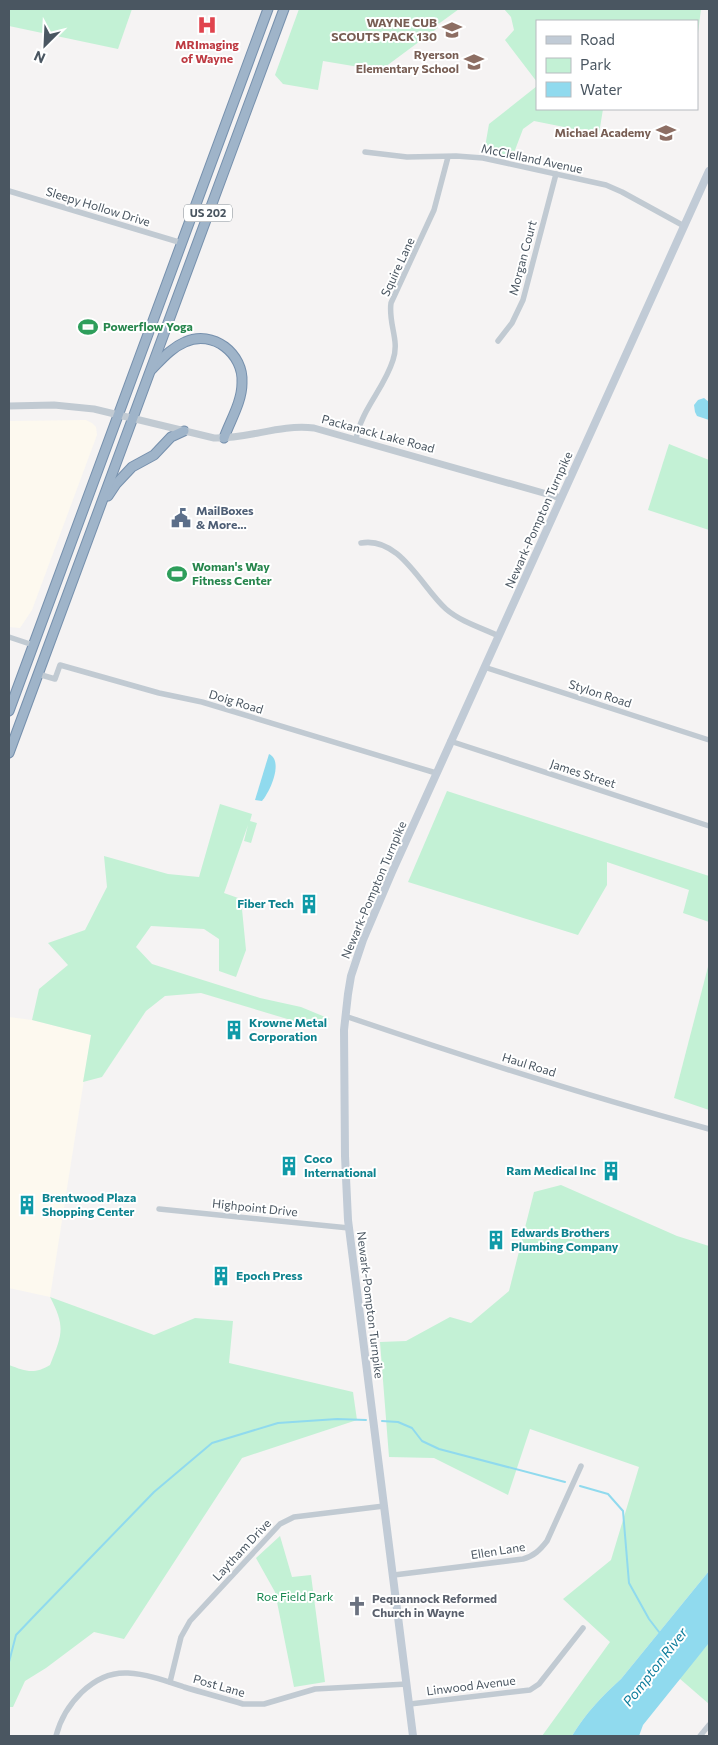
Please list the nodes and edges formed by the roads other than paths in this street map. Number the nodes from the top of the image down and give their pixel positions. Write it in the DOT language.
graph roads {
  1 [pos="268,9"];
  2 [pos="284,9"];
  3 [pos="365,152"];
  4 [pos="448,157"];
  5 [pos="709,171"];
  6 [pos="556,174"];
  7 [pos="9,191"];
  8 [pos="684,226"];
  9 [pos="182,243"];
  10 [pos="498,341"];
  11 [pos="150,371"];
  12 [pos="9,406"];
  13 [pos="118,415"];
  14 [pos="132,418"];
  15 [pos="184,431"];
  16 [pos="224,438"];
  17 [pos="356,440"];
  18 [pos="561,498"];
  19 [pos="98,511"];
  20 [pos="362,543"];
  21 [pos="498,636"];
  22 [pos="9,638"];
  23 [pos="34,645"];
  24 [pos="484,667"];
  25 [pos="38,674"];
  26 [pos="9,711"];
  27 [pos="709,740"];
  28 [pos="450,741"];
  29 [pos="9,753"];
  30 [pos="436,773"];
  31 [pos="709,826"];
  32 [pos="345,1016"];
  33 [pos="709,1130"];
  34 [pos="159,1209"];
  35 [pos="349,1228"];
  36 [pos="580,1466"];
  37 [pos="384,1506"];
  38 [pos="394,1575"];
  39 [pos="583,1628"];
  40 [pos="170,1682"];
  41 [pos="407,1684"];
  42 [pos="410,1704"];
  43 [pos="709,1724"];
  44 [pos="56,1736"];
  45 [pos="413,1736"];
  46 [pos="700,1736"];
  1 -- 9 [label="highway, US 202"];
  2 -- 11 [label="highway, US 202"];
  3 -- 4 [label="street, McClelland Avenue"];
  4 -- 6 [label="street, McClelland Avenue"];
  4 -- 17 [label="street, Squire Lane"];
  5 -- 8 [label="main road, Newark-Pompton Turnpike"];
  6 -- 8 [label="street, McClelland Avenue"];
  6 -- 10 [label="street, Morgan Court"];
  7 -- 9 [label="street, Sleepy Hollow Drive"];
  8 -- 18 [label="main road, Newark-Pompton Turnpike"];
  9 -- 13 [label="highway, US 202"];
  11 -- 14 [label="highway, US 202"];
  11 -- 16 [label="highway"];
  12 -- 13 [label="street, Packanack Lake Road"];
  13 -- 14 [label="street, Packanack Lake Road"];
  13 -- 23 [label="highway, US 202"];
  14 -- 15 [label="street, Packanack Lake Road"];
  14 -- 19 [label="highway, US 202"];
  15 -- 16 [label="street, Packanack Lake Road"];
  15 -- 19 [label="highway"];
  16 -- 17 [label="street, Packanack Lake Road"];
  17 -- 18 [label="street, Packanack Lake Road"];
  18 -- 21 [label="main road, Newark-Pompton Turnpike"];
  19 -- 25 [label="highway, US 202"];
  20 -- 21 [label="street"];
  21 -- 24 [label="main road, Newark-Pompton Turnpike"];
  22 -- 23 [label="street"];
  23 -- 26 [label="highway, US 202"];
  24 -- 27 [label="street, Stylon Road"];
  24 -- 28 [label="main road, Newark-Pompton Turnpike"];
  25 -- 29 [label="highway, US 202"];
  25 -- 30 [label="street, Doig Road"];
  28 -- 30 [label="main road, Newark-Pompton Turnpike"];
  28 -- 31 [label="street, James Street"];
  30 -- 32 [label="main road, Newark-Pompton Turnpike"];
  32 -- 33 [label="street, Haul Road"];
  32 -- 35 [label="main road, Newark-Pompton Turnpike"];
  34 -- 35 [label="street, Highpoint Drive"];
  35 -- 37 [label="main road, Newark-Pompton Turnpike"];
  36 -- 38 [label="street, Ellen Lane"];
  37 -- 38 [label="main road, Newark-Pompton Turnpike"];
  37 -- 40 [label="street, Laytham Drive"];
  38 -- 41 [label="main road, Newark-Pompton Turnpike"];
  39 -- 42 [label="street, Linwood Avenue"];
  40 -- 41 [label="street, Post Lane"];
  40 -- 44 [label="street, Post Lane"];
  41 -- 42 [label="main road, Newark-Pompton Turnpike"];
  42 -- 45 [label="main road, Newark-Pompton Turnpike"];
  43 -- 46 [label="street"];
}
